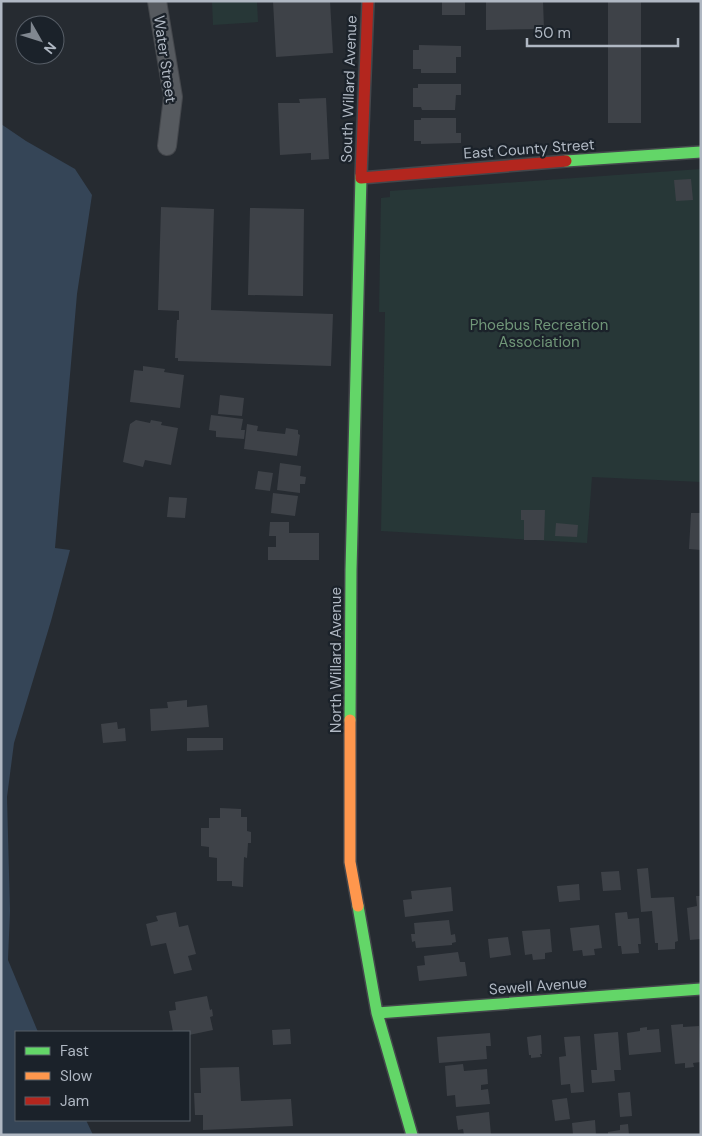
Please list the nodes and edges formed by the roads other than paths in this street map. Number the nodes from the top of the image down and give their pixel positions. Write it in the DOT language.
graph roads {
  1 [pos="157,1"];
  2 [pos="368,1"];
  3 [pos="167,146"];
  4 [pos="701,152"];
  5 [pos="360,178"];
  6 [pos="701,989"];
  7 [pos="377,1012"];
  8 [pos="412,1135"];
  1 -- 3 [label="street, Water Street"];
  2 -- 5 [label="street, South Willard Avenue"];
  4 -- 5 [label="street, East County Street"];
  5 -- 7 [label="street, North Willard Avenue"];
  6 -- 7 [label="street, Sewell Avenue"];
  7 -- 8 [label="street, North Willard Avenue"];
}
